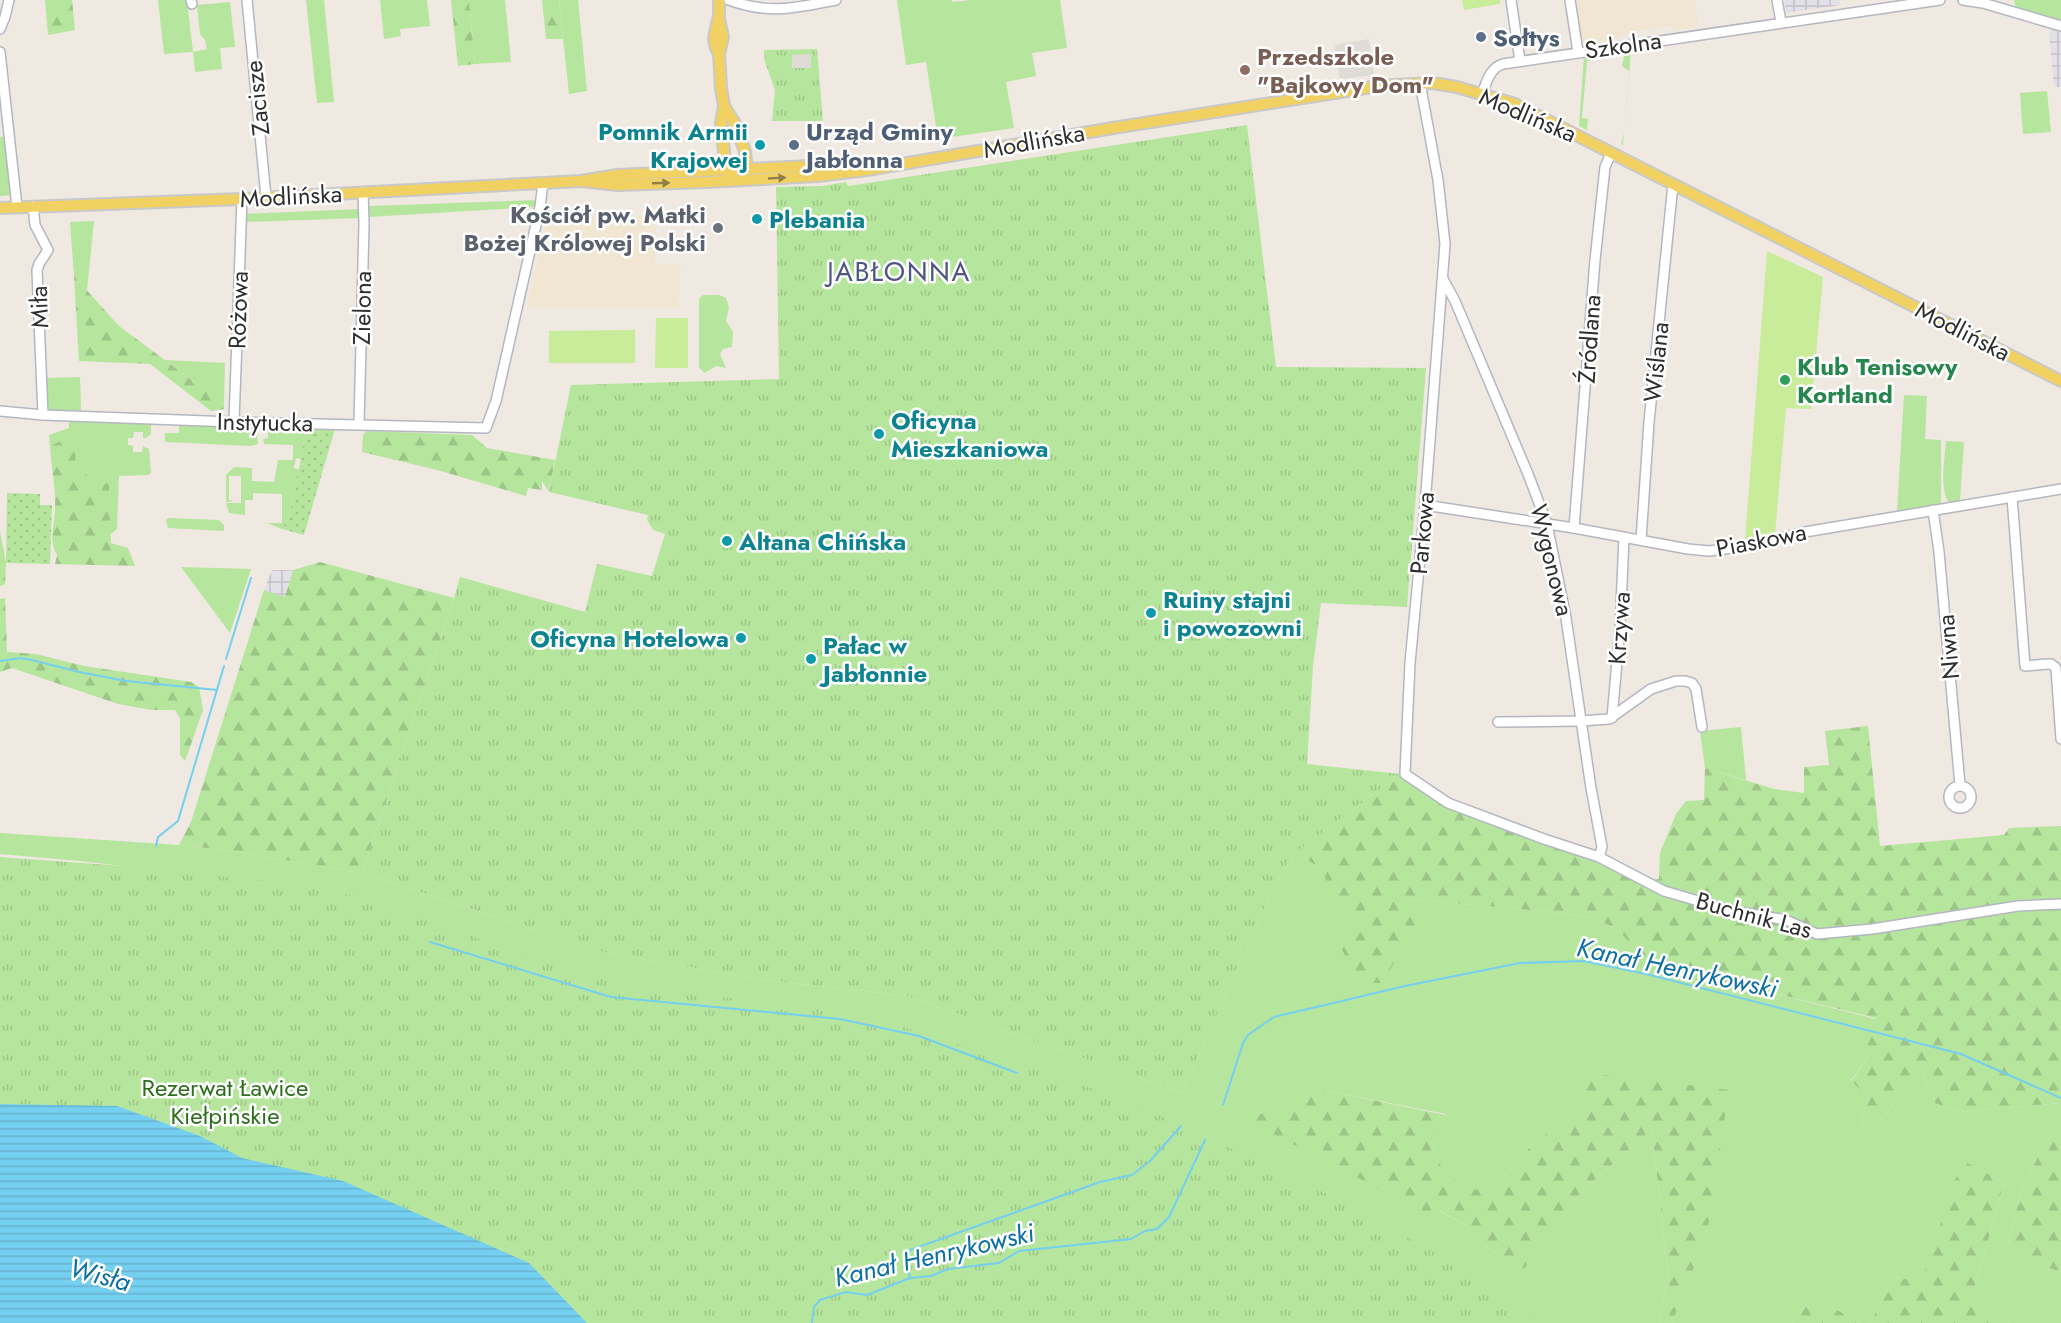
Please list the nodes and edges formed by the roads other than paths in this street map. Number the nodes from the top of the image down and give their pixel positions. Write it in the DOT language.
graph roads {
  1 [pos="9,0"];
  2 [pos="247,0"];
  3 [pos="719,0"];
  4 [pos="729,0"];
  5 [pos="836,0"];
  6 [pos="1511,0"];
  7 [pos="1570,0"];
  8 [pos="1777,0"];
  9 [pos="1940,0"];
  10 [pos="1963,0"];
  11 [pos="2004,4"];
  12 [pos="1781,22"];
  13 [pos="2061,26"];
  14 [pos="0,29"];
  15 [pos="0,52"];
  16 [pos="1578,52"];
  17 [pos="1520,61"];
  18 [pos="1420,83"];
  19 [pos="1482,94"];
  20 [pos="724,106"];
  21 [pos="1611,153"];
  22 [pos="908,162"];
  23 [pos="747,169"];
  24 [pos="726,171"];
  25 [pos="735,180"];
  26 [pos="581,181"];
  27 [pos="543,183"];
  28 [pos="1673,184"];
  29 [pos="363,192"];
  30 [pos="266,197"];
  31 [pos="242,199"];
  32 [pos="33,206"];
  33 [pos="17,207"];
  34 [pos="0,208"];
  35 [pos="1443,279"];
  36 [pos="2061,381"];
  37 [pos="0,411"];
  38 [pos="43,414"];
  39 [pos="234,422"];
  40 [pos="359,424"];
  41 [pos="2061,489"];
  42 [pos="2012,497"];
  43 [pos="1425,505"];
  44 [pos="1933,510"];
  45 [pos="1547,524"];
  46 [pos="1574,528"];
  47 [pos="1624,538"];
  48 [pos="1641,540"];
  49 [pos="1612,718"];
  50 [pos="1581,721"];
  51 [pos="1498,722"];
  52 [pos="1702,727"];
  53 [pos="2061,739"];
  54 [pos="1960,785"];
  55 [pos="1599,857"];
  56 [pos="2061,904"];
  1 -- 14 [label="street"];
  2 -- 30 [label="street, Zacisze"];
  3 -- 20 [label="main road"];
  4 -- 5 [label="street"];
  6 -- 17 [label="street"];
  7 -- 16 [label="street"];
  8 -- 12 [label="street"];
  9 -- 12 [label="street, Szkolna"];
  10 -- 11 [label="street"];
  11 -- 13 [label="street"];
  12 -- 16 [label="street, Szkolna"];
  15 -- 33 [label="street"];
  16 -- 17 [label="street, Szkolna"];
  17 -- 19 [label="street, Szkolna"];
  18 -- 19 [label="main road, Modlińska"];
  18 -- 22 [label="main road, Modlińska"];
  18 -- 35 [label="street, Parkowa"];
  19 -- 21 [label="main road, Modlińska"];
  20 -- 23 [label="main road"];
  20 -- 24 [label="main road"];
  21 -- 28 [label="main road, Modlińska"];
  21 -- 46 [label="street, Źródlana"];
  22 -- 23 [label="main road, Modlińska"];
  25 -- 22 [label="main road, Modlińska, one-way"];
  23 -- 24 [label="main road, Modlińska"];
  23 -- 25 [label="main road"];
  24 -- 25 [label="main road"];
  24 -- 26 [label="main road, Modlińska"];
  26 -- 25 [label="main road, Modlińska, one-way"];
  26 -- 27 [label="main road, Modlińska"];
  27 -- 29 [label="main road, Modlińska"];
  27 -- 40 [label="street, Instytucka"];
  28 -- 36 [label="main road, Modlińska"];
  28 -- 48 [label="street, Wiślana"];
  29 -- 30 [label="main road, Modlińska"];
  29 -- 40 [label="street, Zielona"];
  30 -- 31 [label="main road, Modlińska"];
  31 -- 32 [label="main road, Modlińska"];
  31 -- 39 [label="street, Różowa"];
  32 -- 33 [label="main road, Modlińska"];
  32 -- 38 [label="street, Miła"];
  33 -- 34 [label="main road, Modlińska"];
  35 -- 43 [label="street, Parkowa"];
  35 -- 45 [label="street, Wygonowa"];
  37 -- 38 [label="street, Instytucka"];
  38 -- 39 [label="street, Instytucka"];
  39 -- 40 [label="street, Instytucka"];
  41 -- 42 [label="street, Piaskowa"];
  42 -- 44 [label="street, Piaskowa"];
  42 -- 53 [label="street"];
  43 -- 45 [label="street, Piaskowa"];
  43 -- 55 [label="street, Parkowa"];
  44 -- 48 [label="street, Piaskowa"];
  44 -- 54 [label="street, Niwna"];
  45 -- 46 [label="street, Piaskowa"];
  45 -- 50 [label="street, Wygonowa"];
  46 -- 47 [label="street, Piaskowa"];
  47 -- 48 [label="street, Piaskowa"];
  47 -- 49 [label="street, Krzywa"];
  49 -- 50 [label="street"];
  49 -- 52 [label="street, Krzywa"];
  50 -- 51 [label="street"];
  50 -- 55 [label="street, Wygonowa"];
  55 -- 56 [label="street, Buchnik Las"];
}
